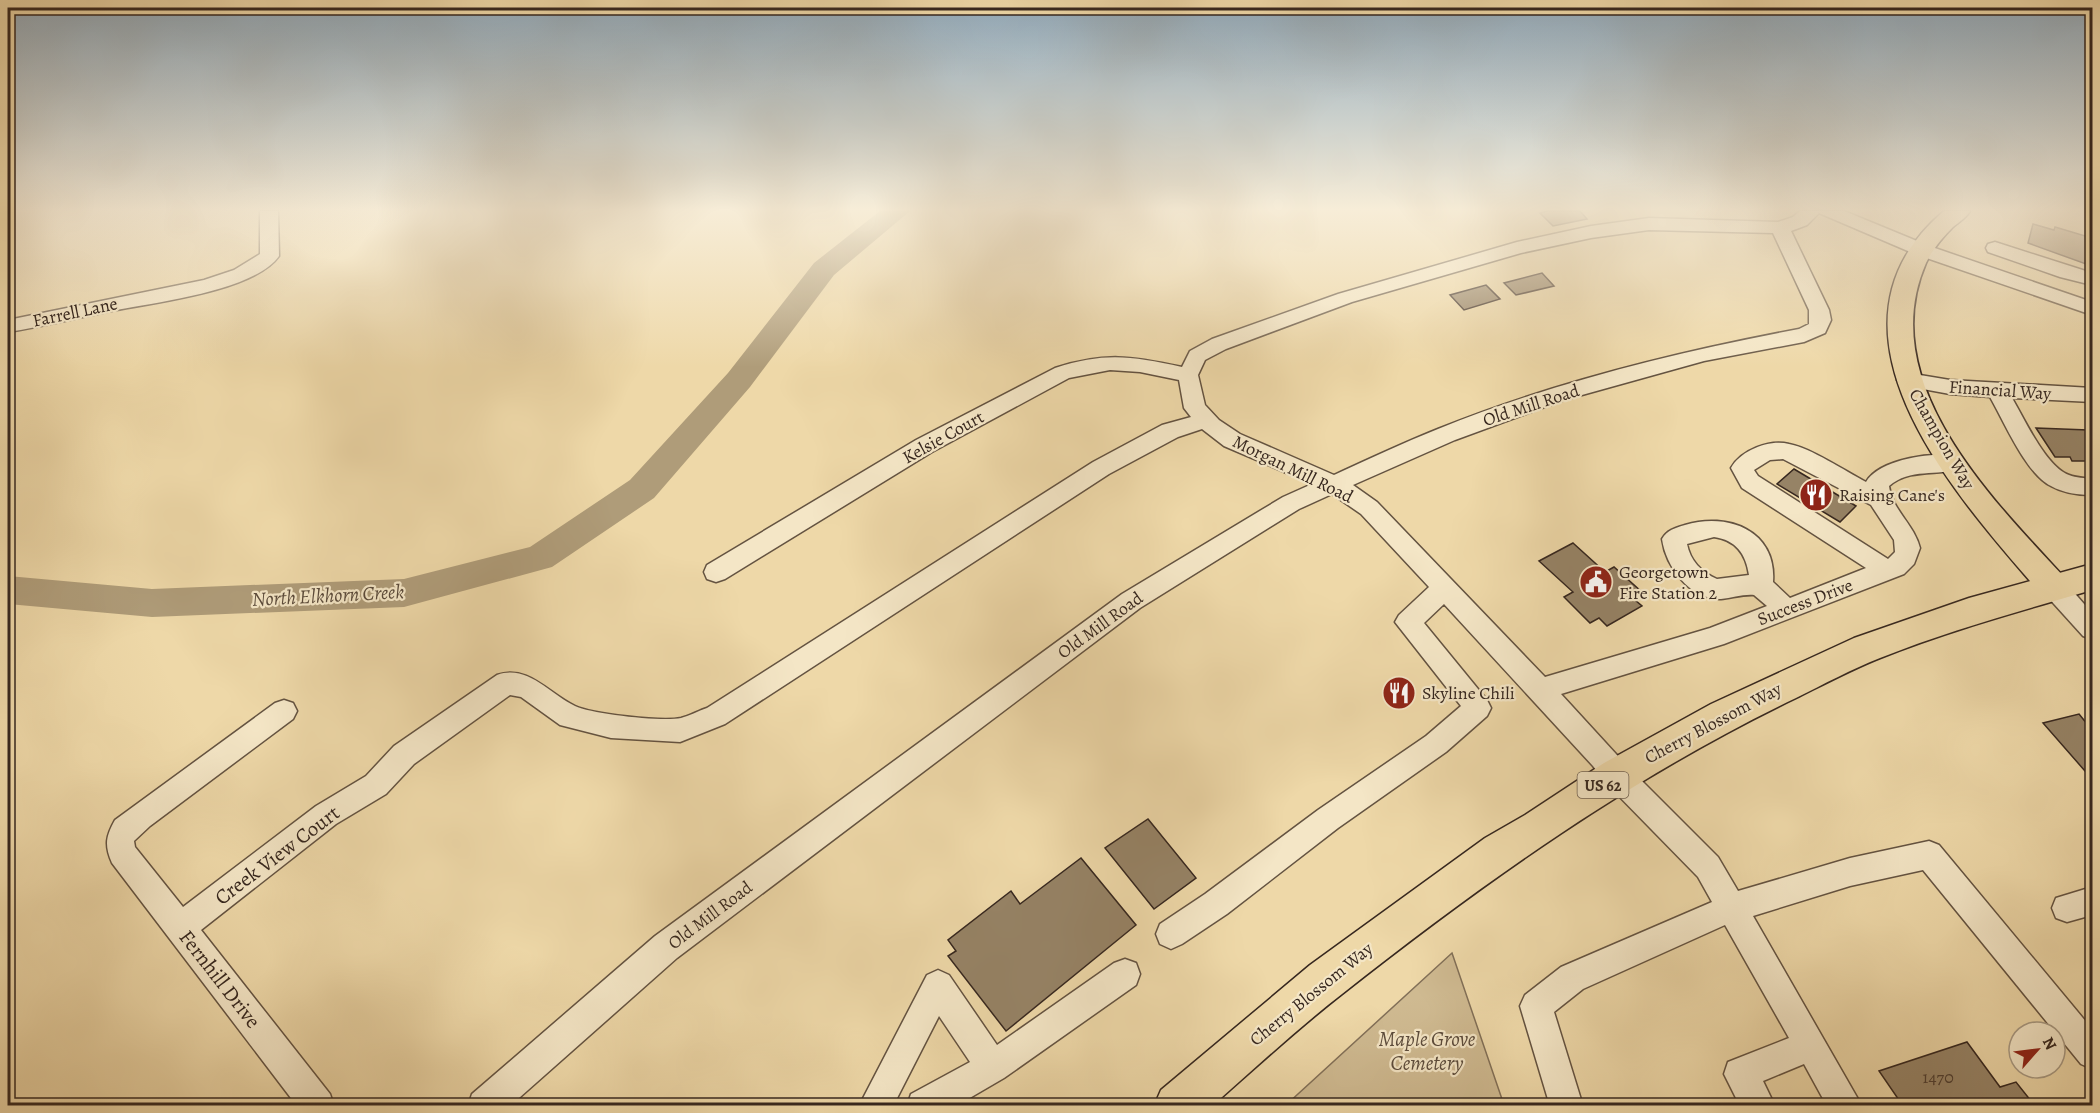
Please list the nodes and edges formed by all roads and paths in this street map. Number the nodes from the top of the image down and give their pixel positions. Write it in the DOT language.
graph roads {
  1 [pos="263,263"];
  2 [pos="1466,263"];
  3 [pos="1797,263"];
  4 [pos="1915,263"];
  5 [pos="1958,263"];
  6 [pos="2038,263"];
  7 [pos="2067,273"];
  8 [pos="2092,279"];
  9 [pos="2063,300"];
  10 [pos="2092,309"];
  11 [pos="8,326"];
  12 [pos="1188,375"];
  13 [pos="1908,380"];
  14 [pos="1997,390"];
  15 [pos="2092,396"];
  16 [pos="1206,420"];
  17 [pos="1953,463"];
  18 [pos="1334,484"];
  19 [pos="2092,487"];
  20 [pos="1877,498"];
  21 [pos="1887,570"];
  22 [pos="716,572"];
  23 [pos="2092,577"];
  24 [pos="1760,586"];
  25 [pos="2054,587"];
  26 [pos="1444,588"];
  27 [pos="1786,610"];
  28 [pos="2092,629"];
  29 [pos="1539,690"];
  30 [pos="284,711"];
  31 [pos="1617,775"];
  32 [pos="1731,908"];
  33 [pos="180,928"];
  34 [pos="1171,934"];
  35 [pos="1125,974"];
  36 [pos="1811,1045"];
  37 [pos="2092,1053"];
  38 [pos="993,1067"];
  39 [pos="318,1106"];
  40 [pos="484,1106"];
  41 [pos="875,1106"];
  42 [pos="923,1106"];
  43 [pos="1177,1106"];
  44 [pos="1568,1106"];
  45 [pos="1759,1106"];
  46 [pos="1846,1106"];
  1 -- 11 [label="street, Farrell Lane"];
  2 -- 12 [label="street"];
  3 -- 18 [label="street, Old Mill Road"];
  4 -- 13 [label="main road, Champion Way"];
  5 -- 9 [label="street"];
  6 -- 7 [label="street"];
  7 -- 8 [label="street"];
  7 -- 9 [label="street"];
  9 -- 10 [label="street"];
  12 -- 16 [label="street, Morgan Mill Road"];
  12 -- 22 [label="street, Kelsie Court"];
  13 -- 14 [label="street, Financial Way"];
  13 -- 17 [label="main road, Champion Way"];
  14 -- 15 [label="street, Financial Way"];
  14 -- 19 [label="street"];
  16 -- 18 [label="street, Morgan Mill Road"];
  16 -- 33 [label="street, Creek View Court"];
  17 -- 20 [label="street"];
  17 -- 25 [label="main road, Champion Way"];
  18 -- 26 [label="street, Morgan Mill Road"];
  18 -- 40 [label="street, Old Mill Road"];
  20 -- 21 [label="street, Success Drive"];
  20 -- 21 [label="street"];
  21 -- 27 [label="street, Success Drive"];
  23 -- 25 [label="highway, Cherry Blossom Way / US 62"];
  24 -- 27 [label="street"];
  25 -- 28 [label="street"];
  25 -- 31 [label="highway, Cherry Blossom Way / US 62"];
  26 -- 29 [label="street, Morgan Mill Road"];
  26 -- 34 [label="street"];
  27 -- 29 [label="street, Success Drive"];
  29 -- 31 [label="street, Morgan Mill Road"];
  30 -- 33 [label="street, Fernhill Drive"];
  31 -- 32 [label="street, Morgan Mill Road"];
  31 -- 43 [label="highway, Cherry Blossom Way / US 62"];
  32 -- 36 [label="street, Morgan Mill Road"];
  32 -- 37 [label="street"];
  32 -- 44 [label="street"];
  33 -- 39 [label="street, Fernhill Drive"];
  35 -- 38 [label="street"];
  36 -- 45 [label="street"];
  36 -- 46 [label="street, Morgan Mill Road"];
  38 -- 41 [label="street"];
  38 -- 42 [label="street"];
}
